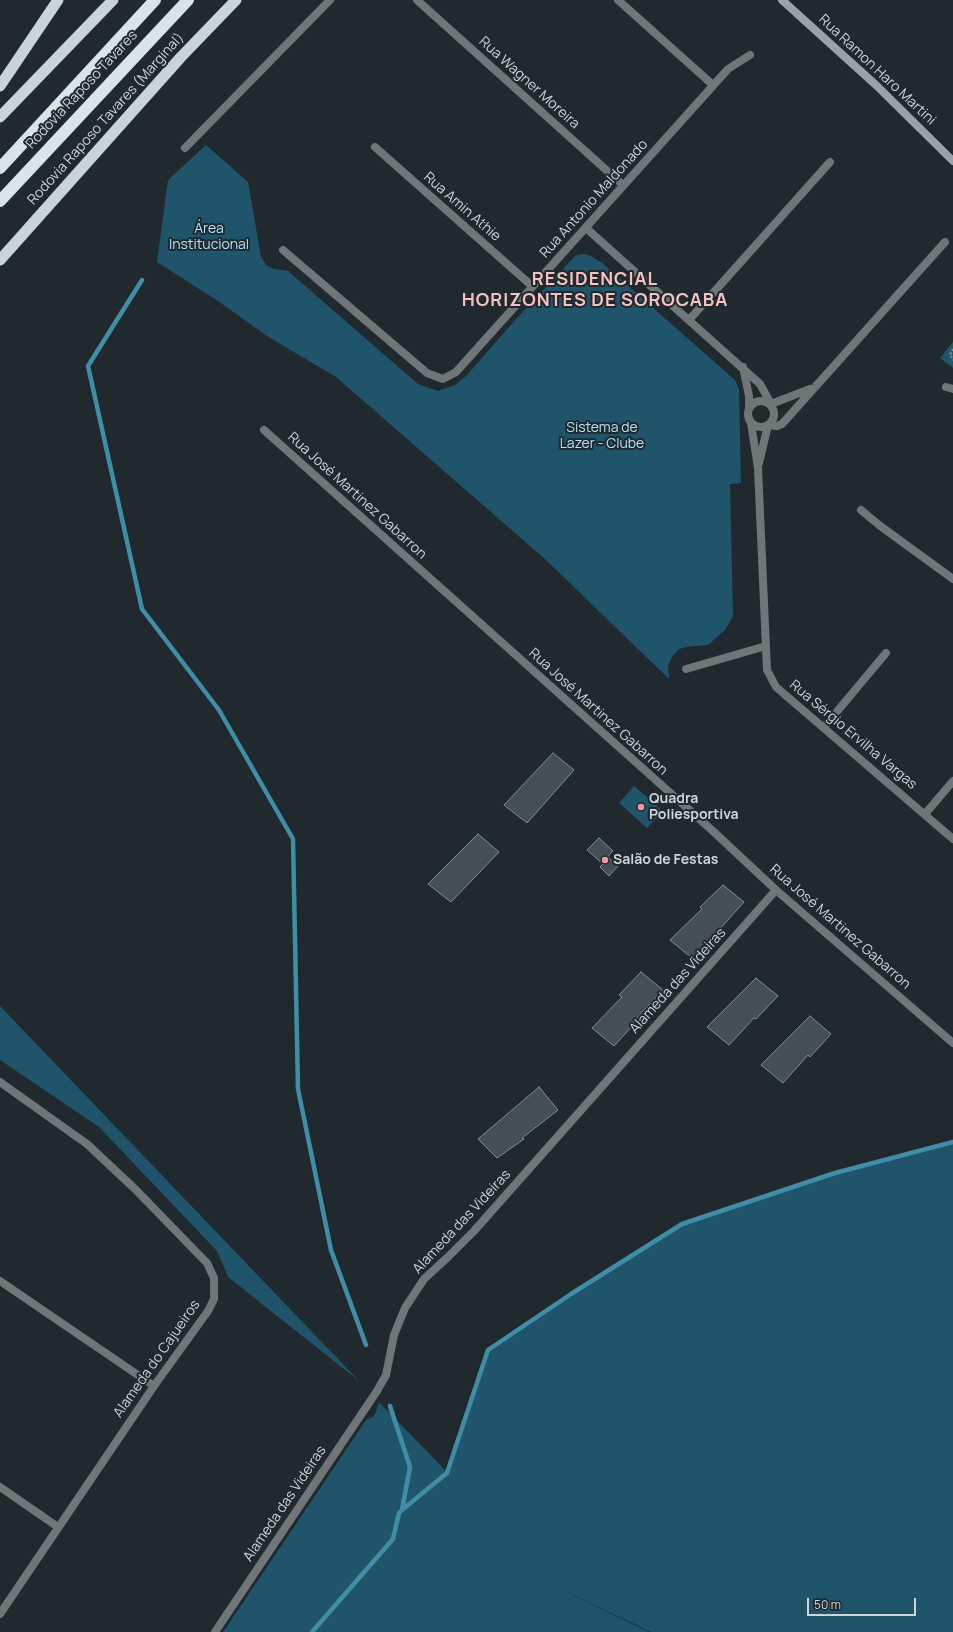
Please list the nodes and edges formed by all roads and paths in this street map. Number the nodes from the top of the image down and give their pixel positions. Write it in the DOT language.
graph roads {
  1 [pos="58,0"];
  2 [pos="113,0"];
  3 [pos="155,0"];
  4 [pos="188,0"];
  5 [pos="236,0"];
  6 [pos="330,0"];
  7 [pos="417,0"];
  8 [pos="618,0"];
  9 [pos="782,0"];
  10 [pos="750,56"];
  11 [pos="713,85"];
  12 [pos="0,86"];
  13 [pos="0,117"];
  14 [pos="375,147"];
  15 [pos="185,148"];
  16 [pos="953,161"];
  17 [pos="830,162"];
  18 [pos="0,168"];
  19 [pos="623,185"];
  20 [pos="0,201"];
  21 [pos="586,228"];
  22 [pos="945,242"];
  23 [pos="283,250"];
  24 [pos="0,260"];
  25 [pos="532,286"];
  26 [pos="689,320"];
  27 [pos="953,349"];
  28 [pos="953,360"];
  29 [pos="743,367"];
  30 [pos="811,389"];
  31 [pos="771,404"];
  32 [pos="749,406"];
  33 [pos="751,423"];
  34 [pos="768,425"];
  35 [pos="264,430"];
  36 [pos="758,468"];
  37 [pos="861,510"];
  38 [pos="953,579"];
  39 [pos="766,646"];
  40 [pos="886,653"];
  41 [pos="686,669"];
  42 [pos="824,727"];
  43 [pos="953,781"];
  44 [pos="925,814"];
  45 [pos="953,839"];
  46 [pos="776,890"];
  47 [pos="953,1043"];
  48 [pos="0,1082"];
  49 [pos="0,1281"];
  50 [pos="154,1386"];
  51 [pos="0,1487"];
  52 [pos="58,1526"];
  53 [pos="0,1614"];
  54 [pos="215,1632"];
  1 -- 12 [label="highway"];
  2 -- 13 [label="highway"];
  3 -- 18 [label="highway, Rodovia Raposo Tavares"];
  4 -- 20 [label="highway, Rodovia Raposo Tavares"];
  5 -- 24 [label="highway, Rodovia Raposo Tavares (Marginal)"];
  6 -- 15 [label="street"];
  7 -- 19 [label="street, Rua Wagner Moreira"];
  8 -- 11 [label="street"];
  9 -- 16 [label="main road, Rua Ramon Haro Martini"];
  10 -- 11 [label="street, Rua Antonio Maldonado"];
  11 -- 19 [label="street, Rua Antonio Maldonado"];
  14 -- 25 [label="street, Rua Amin Athie"];
  17 -- 26 [label="street"];
  19 -- 21 [label="street, Rua Antonio Maldonado"];
  21 -- 25 [label="street, Rua Antonio Maldonado"];
  21 -- 26 [label="street, Rua Sérgio Ervilha Vargas"];
  22 -- 30 [label="street"];
  23 -- 25 [label="street, Rua Antonio Maldonado"];
  26 -- 29 [label="street, Rua Sérgio Ervilha Vargas"];
  27 -- 28 [label="path"];
  29 -- 31 [label="street, Rua Sérgio Ervilha Vargas"];
  29 -- 32 [label="street, Rua Sérgio Ervilha Vargas"];
  30 -- 31 [label="street"];
  30 -- 34 [label="street"];
  31 -- 32 [label="street"];
  31 -- 34 [label="street, Rua Sérgio Ervilha Vargas"];
  32 -- 33 [label="street, Rua Sérgio Ervilha Vargas"];
  33 -- 34 [label="street"];
  33 -- 36 [label="street, Rua Sérgio Ervilha Vargas"];
  34 -- 36 [label="street, Rua Sérgio Ervilha Vargas"];
  35 -- 46 [label="street, Rua José Martinez Gabarron"];
  36 -- 39 [label="street, Rua Sérgio Ervilha Vargas"];
  37 -- 38 [label="street"];
  39 -- 41 [label="street"];
  39 -- 42 [label="street, Rua Sérgio Ervilha Vargas"];
  40 -- 42 [label="street"];
  42 -- 44 [label="street, Rua Sérgio Ervilha Vargas"];
  43 -- 44 [label="street"];
  44 -- 45 [label="street, Rua Sérgio Ervilha Vargas"];
  46 -- 47 [label="street, Rua José Martinez Gabarron"];
  46 -- 54 [label="street, Alameda das Videiras"];
  48 -- 50 [label="street, Alameda do Cajueiros"];
  49 -- 50 [label="street"];
  50 -- 52 [label="street, Alameda do Cajueiros"];
  51 -- 52 [label="street"];
  52 -- 53 [label="street, Alameda do Cajueiros"];
}
